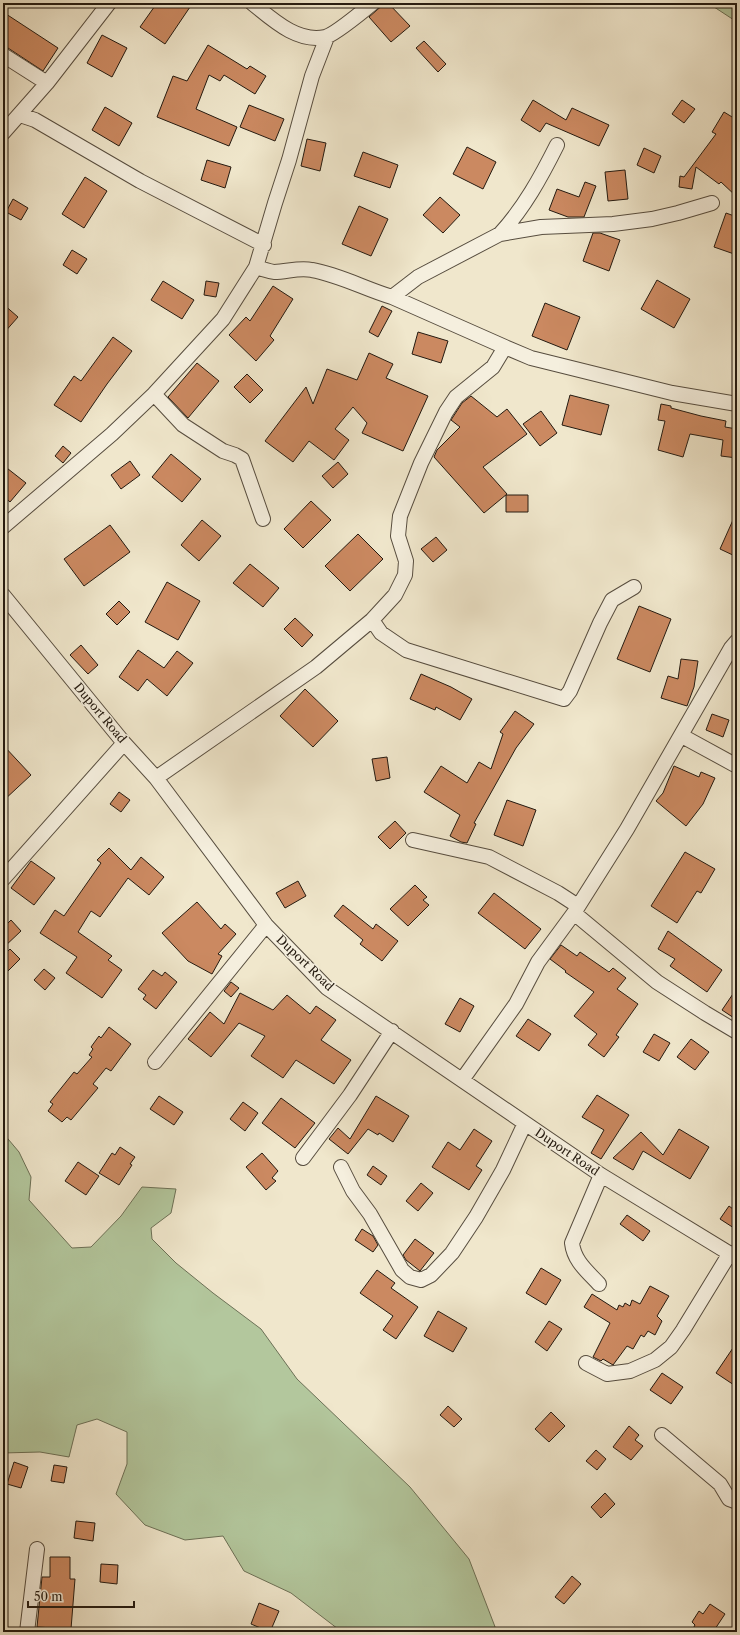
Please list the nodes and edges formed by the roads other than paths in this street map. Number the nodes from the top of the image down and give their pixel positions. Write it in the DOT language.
graph roads {
  1 [pos="109,3"];
  2 [pos="252,3"];
  3 [pos="373,3"];
  4 [pos="326,37"];
  5 [pos="3,55"];
  6 [pos="47,83"];
  7 [pos="20,115"];
  8 [pos="3,133"];
  9 [pos="557,144"];
  10 [pos="712,203"];
  11 [pos="500,234"];
  12 [pos="264,245"];
  13 [pos="256,267"];
  14 [pos="392,297"];
  15 [pos="505,347"];
  16 [pos="154,394"];
  17 [pos="737,404"];
  18 [pos="263,519"];
  19 [pos="3,527"];
  20 [pos="634,587"];
  21 [pos="3,596"];
  22 [pos="372,620"];
  23 [pos="737,641"];
  24 [pos="682,736"];
  25 [pos="124,743"];
  26 [pos="737,766"];
  27 [pos="156,778"];
  28 [pos="413,840"];
  29 [pos="3,879"];
  30 [pos="576,909"];
  31 [pos="266,925"];
  32 [pos="392,1032"];
  33 [pos="737,1032"];
  34 [pos="155,1062"];
  35 [pos="462,1080"];
  36 [pos="525,1123"];
  37 [pos="303,1158"];
  38 [pos="341,1166"];
  39 [pos="601,1175"];
  40 [pos="734,1255"];
  41 [pos="599,1284"];
  42 [pos="586,1363"];
  43 [pos="662,1435"];
  44 [pos="737,1502"];
  45 [pos="37,1549"];
  46 [pos="27,1632"];
  1 -- 6 [label="street"];
  2 -- 4 [label="street"];
  3 -- 4 [label="street"];
  4 -- 12 [label="street"];
  5 -- 6 [label="street"];
  6 -- 7 [label="street"];
  7 -- 8 [label="street"];
  7 -- 12 [label="street"];
  9 -- 11 [label="street"];
  10 -- 11 [label="street"];
  11 -- 14 [label="street"];
  12 -- 13 [label="street"];
  13 -- 14 [label="street"];
  13 -- 16 [label="street"];
  14 -- 15 [label="street"];
  15 -- 17 [label="street"];
  15 -- 22 [label="street"];
  16 -- 18 [label="street"];
  16 -- 19 [label="street"];
  20 -- 22 [label="street"];
  21 -- 25 [label="street, Duport Road"];
  22 -- 27 [label="street"];
  23 -- 24 [label="street"];
  24 -- 26 [label="street"];
  24 -- 30 [label="street"];
  25 -- 27 [label="street, Duport Road"];
  25 -- 29 [label="street"];
  27 -- 31 [label="street, Duport Road"];
  28 -- 30 [label="street"];
  30 -- 33 [label="street"];
  30 -- 35 [label="street"];
  31 -- 32 [label="street, Duport Road"];
  31 -- 34 [label="street"];
  32 -- 35 [label="street, Duport Road"];
  32 -- 37 [label="street"];
  35 -- 36 [label="street, Duport Road"];
  36 -- 38 [label="street"];
  36 -- 39 [label="street, Duport Road"];
  39 -- 40 [label="street, Duport Road"];
  39 -- 41 [label="street"];
  40 -- 42 [label="street"];
  43 -- 44 [label="street"];
  45 -- 46 [label="street"];
}
